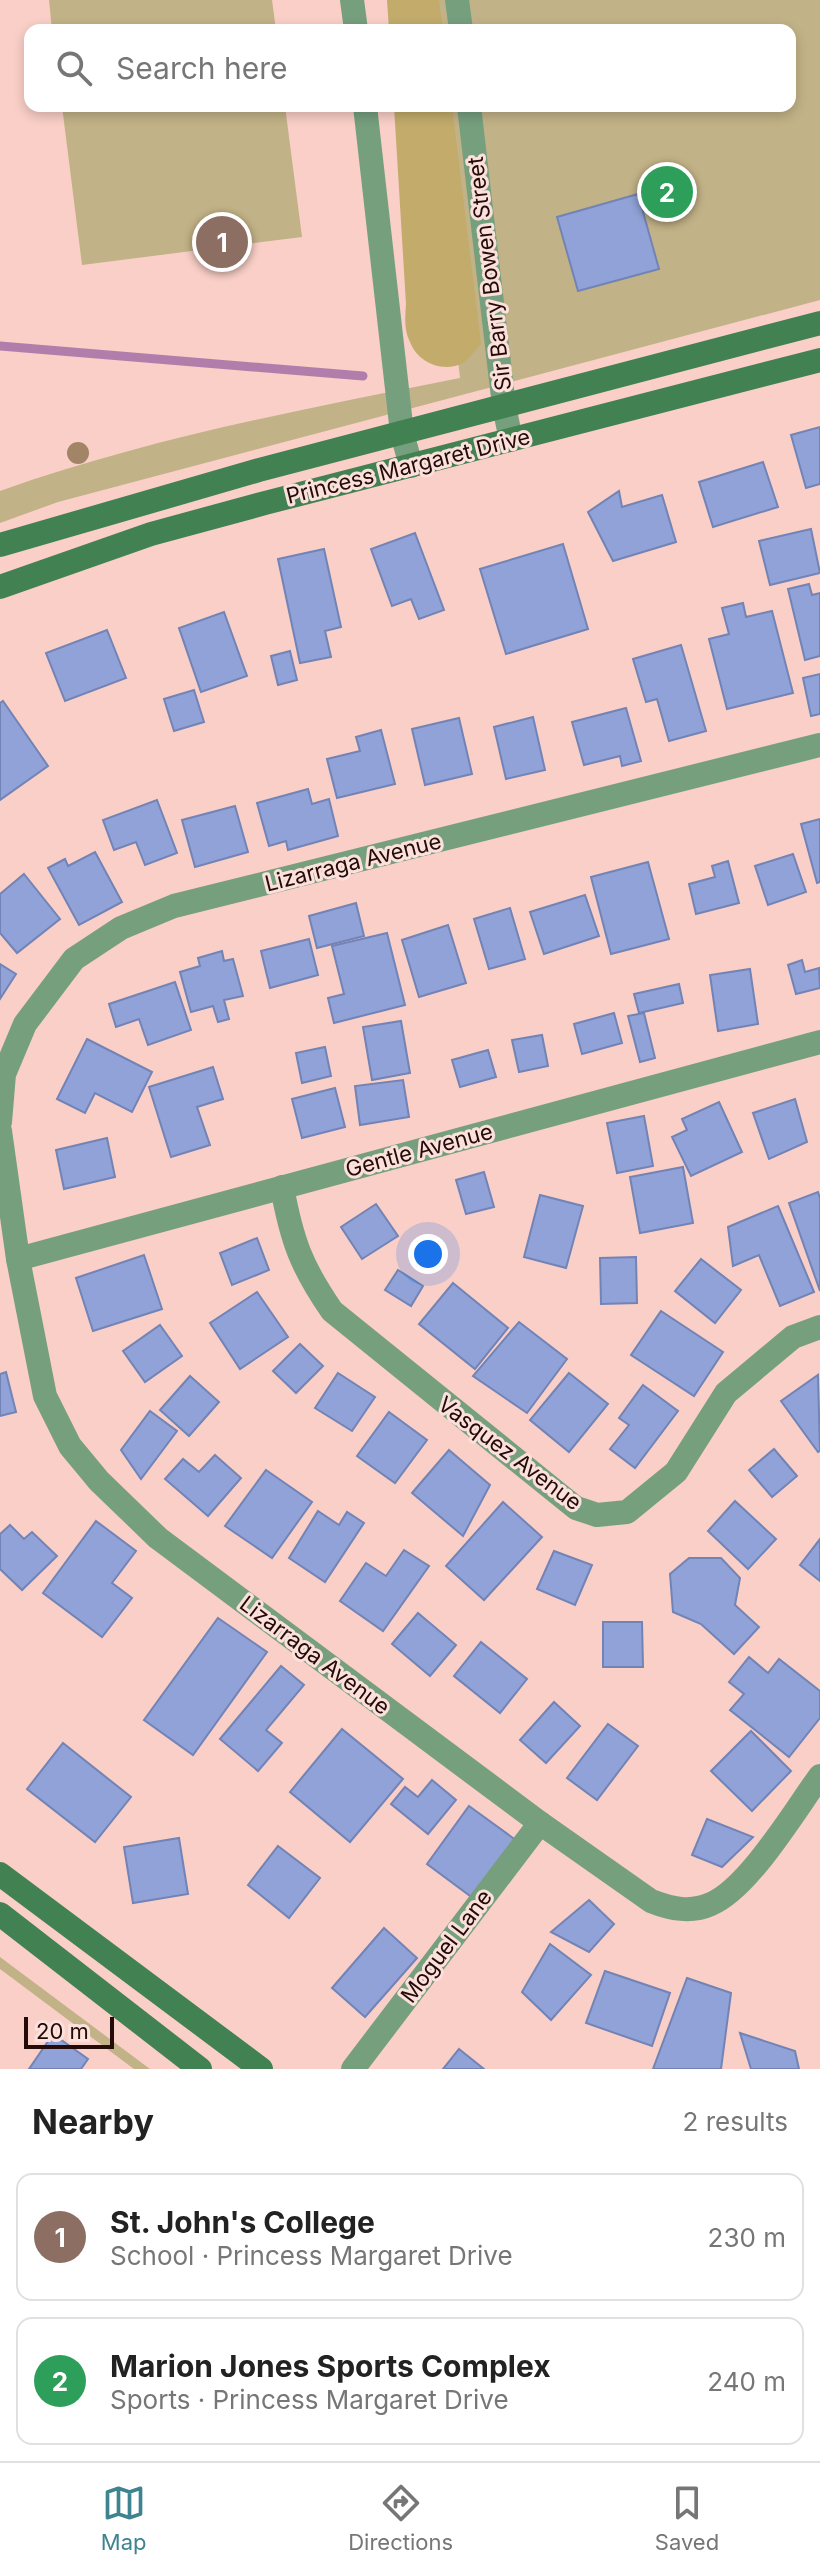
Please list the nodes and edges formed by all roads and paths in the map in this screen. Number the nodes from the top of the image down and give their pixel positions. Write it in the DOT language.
graph roads {
  1 [pos="352,0"];
  2 [pos="457,0"];
  3 [pos="355,24"];
  4 [pos="460,24"];
  5 [pos="366,112"];
  6 [pos="470,112"];
  7 [pos="820,323"];
  8 [pos="820,360"];
  9 [pos="504,406"];
  10 [pos="402,433"];
  11 [pos="511,440"];
  12 [pos="411,466"];
  13 [pos="0,545"];
  14 [pos="0,587"];
  15 [pos="820,745"];
  16 [pos="820,1042"];
  17 [pos="0,1122"];
  18 [pos="0,1131"];
  19 [pos="282,1187"];
  20 [pos="18,1259"];
  21 [pos="820,1327"];
  22 [pos="820,1776"];
  23 [pos="540,1823"];
  24 [pos="0,1874"];
  25 [pos="0,1914"];
  26 [pos="200,2069"];
  27 [pos="261,2069"];
  28 [pos="353,2069"];
  1 -- 3 [label="street"];
  2 -- 4 [label="street"];
  5 -- 10 [label="street"];
  6 -- 9 [label="street, Sir Barry Bowen Street"];
  7 -- 9 [label="main road, Princess Margaret Drive"];
  8 -- 11 [label="main road, Princess Margaret Drive"];
  9 -- 10 [label="main road, Princess Margaret Drive"];
  9 -- 11 [label="street, Sir Barry Bowen Street"];
  10 -- 12 [label="street"];
  10 -- 13 [label="main road, Princess Margaret Drive"];
  11 -- 12 [label="main road, Princess Margaret Drive"];
  12 -- 14 [label="main road, Princess Margaret Drive"];
  15 -- 17 [label="street, Lizarraga Avenue"];
  16 -- 19 [label="street, Gentle Avenue"];
  18 -- 20 [label="street, Lizarraga Avenue"];
  19 -- 20 [label="street, Gentle Avenue"];
  19 -- 21 [label="street, Vasquez Avenue"];
  20 -- 23 [label="street, Lizarraga Avenue"];
  22 -- 23 [label="street, Lizarraga Avenue"];
  23 -- 28 [label="street, Moguel Lane"];
  24 -- 27 [label="main road"];
  25 -- 26 [label="main road"];
}
